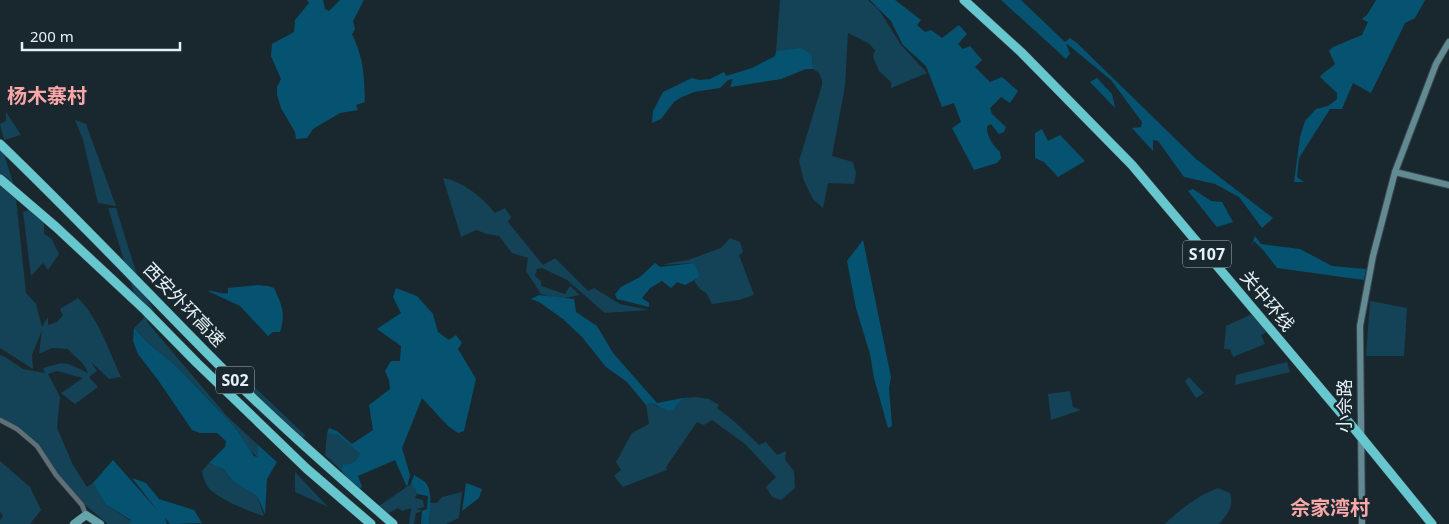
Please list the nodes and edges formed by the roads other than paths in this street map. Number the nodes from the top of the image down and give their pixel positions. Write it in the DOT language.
graph roads {
  1 [pos="964,0"];
  2 [pos="971,0"];
  3 [pos="1449,42"];
  4 [pos="0,144"];
  5 [pos="1395,172"];
  6 [pos="0,179"];
  7 [pos="1449,185"];
  8 [pos="0,420"];
  9 [pos="1360,433"];
  10 [pos="86,515"];
  11 [pos="74,524"];
  12 [pos="100,524"];
  13 [pos="371,524"];
  14 [pos="392,524"];
  15 [pos="1362,524"];
  16 [pos="1432,524"];
  17 [pos="1438,524"];
  1 -- 9 [label="highway, 关中环线 / S107"];
  2 -- 9 [label="highway, 关中环线 / S107"];
  3 -- 5 [label="street, 小佘路"];
  4 -- 14 [label="highway, 西安外环高速 / S02"];
  5 -- 7 [label="street"];
  5 -- 9 [label="street, 小佘路"];
  6 -- 13 [label="highway, 西安外环高速 / S02"];
  8 -- 10 [label="street"];
  9 -- 15 [label="street, 小佘路"];
  9 -- 16 [label="highway, 关中环线 / S107"];
  9 -- 17 [label="highway, 关中环线 / S107"];
  10 -- 11 [label="main road"];
  10 -- 12 [label="main road"];
}
